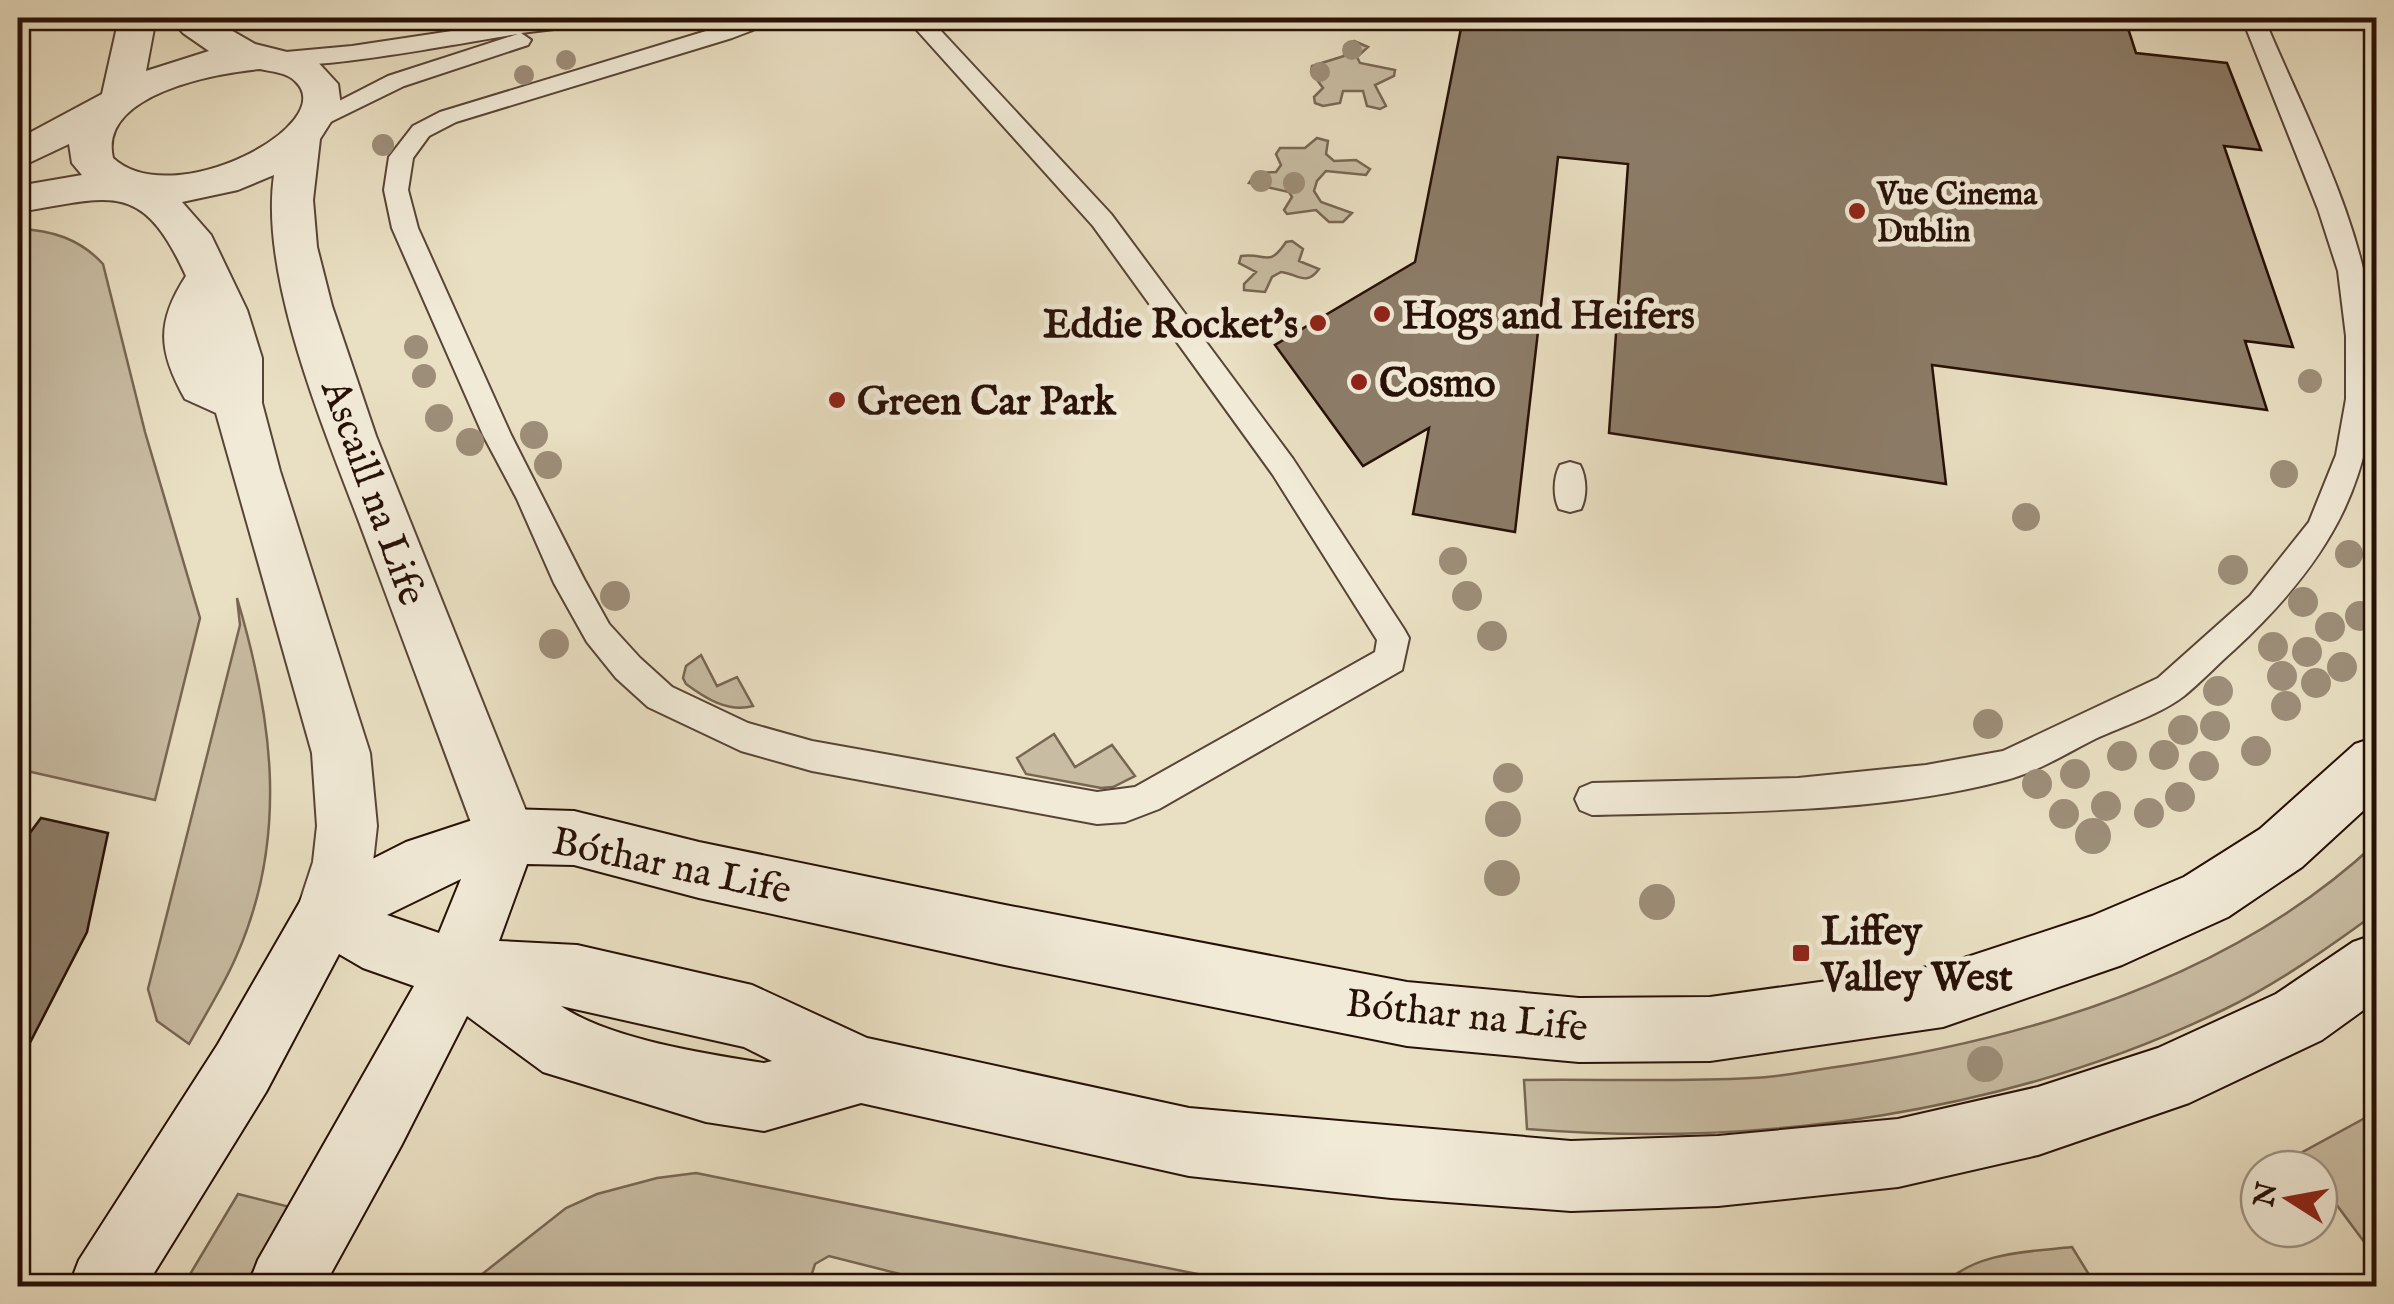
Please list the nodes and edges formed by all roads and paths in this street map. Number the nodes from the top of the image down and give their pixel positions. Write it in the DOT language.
graph roads {
  1 [pos="137,18"];
  2 [pos="189,18"];
  3 [pos="581,18"];
  4 [pos="749,18"];
  5 [pos="917,18"];
  6 [pos="2253,18"];
  7 [pos="267,59"];
  8 [pos="120,101"];
  9 [pos="306,131"];
  10 [pos="18,155"];
  11 [pos="137,187"];
  12 [pos="18,199"];
  13 [pos="2376,762"];
  14 [pos="1592,799"];
  15 [pos="506,836"];
  16 [pos="327,914"];
  17 [pos="2376,964"];
  18 [pos="456,969"];
  19 [pos="105,1286"];
  20 [pos="284,1286"];
  1 -- 8 [label="street"];
  2 -- 7 [label="street"];
  3 -- 7 [label="lane"];
  3 -- 9 [label="lane"];
  4 -- 5 [label="lane"];
  6 -- 14 [label="lane"];
  7 -- 8 [label="street"];
  7 -- 9 [label="street, Ascaill na Life"];
  8 -- 10 [label="street"];
  8 -- 11 [label="street"];
  9 -- 11 [label="street"];
  9 -- 15 [label="street, Ascaill na Life"];
  11 -- 12 [label="street"];
  11 -- 16 [label="street"];
  13 -- 15 [label="street, Bóthar na Life"];
  15 -- 16 [label="street, Bóthar na Life"];
  15 -- 18 [label="street, Bóthar na Life"];
  16 -- 18 [label="street"];
  16 -- 19 [label="street"];
  17 -- 18 [label="street"];
  18 -- 20 [label="street, Bóthar na Life"];
}
